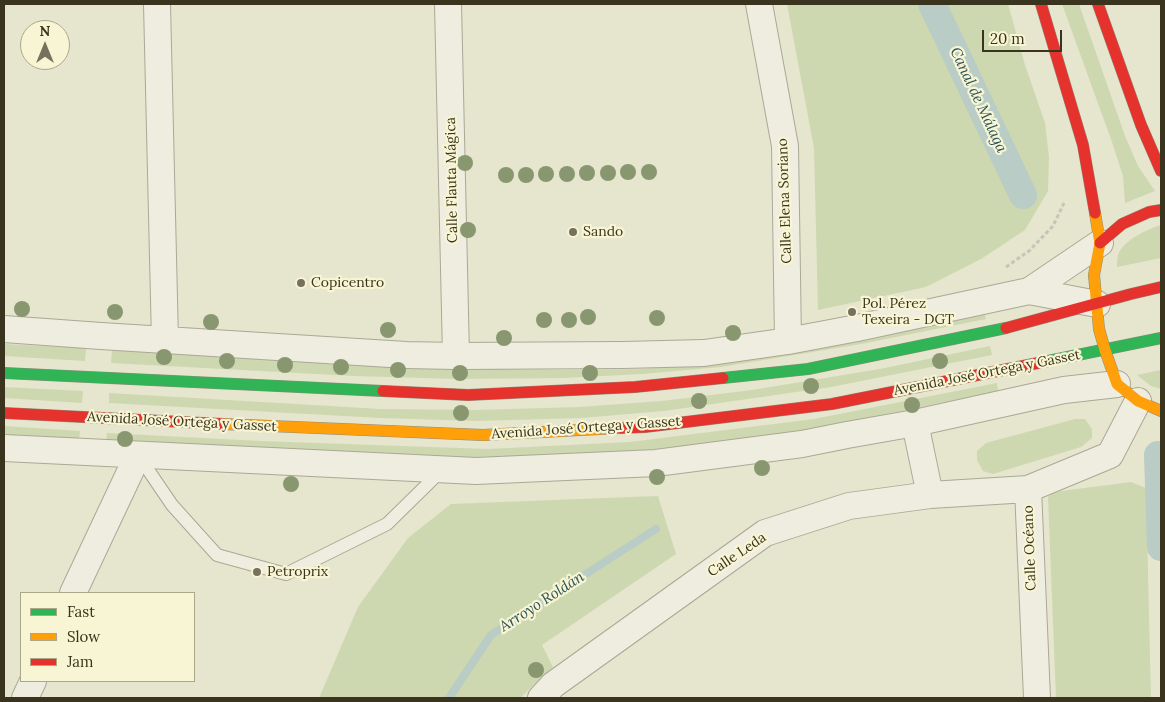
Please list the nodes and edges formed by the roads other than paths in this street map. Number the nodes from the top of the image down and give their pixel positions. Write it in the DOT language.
graph roads {
  1 [pos="157,4"];
  2 [pos="448,4"];
  3 [pos="760,4"];
  4 [pos="1040,4"];
  5 [pos="1098,4"];
  6 [pos="1161,171"];
  7 [pos="1161,210"];
  8 [pos="1100,243"];
  9 [pos="1161,287"];
  10 [pos="1029,292"];
  11 [pos="1097,304"];
  12 [pos="4,329"];
  13 [pos="1161,338"];
  14 [pos="165,340"];
  15 [pos="788,340"];
  16 [pos="1105,350"];
  17 [pos="456,356"];
  18 [pos="4,373"];
  19 [pos="1117,384"];
  20 [pos="1150,406"];
  21 [pos="4,413"];
  22 [pos="915,423"];
  23 [pos="4,448"];
  24 [pos="138,455"];
  25 [pos="443,469"];
  26 [pos="1028,489"];
  27 [pos="930,495"];
  28 [pos="73,592"];
  29 [pos="33,682"];
  30 [pos="25,698"];
  31 [pos="541,698"];
  32 [pos="1036,698"];
  1 -- 14 [label="street"];
  2 -- 17 [label="street, Calle Flauta Mágica"];
  3 -- 15 [label="street, Calle Elena Soriano"];
  4 -- 8 [label="main road"];
  5 -- 6 [label="main road"];
  7 -- 8 [label="main road"];
  8 -- 10 [label="street"];
  8 -- 11 [label="main road"];
  9 -- 11 [label="main road"];
  10 -- 11 [label="street"];
  10 -- 15 [label="street"];
  11 -- 16 [label="main road"];
  11 -- 18 [label="main road"];
  12 -- 14 [label="street"];
  13 -- 16 [label="main road, Avenida José Ortega y Gasset"];
  14 -- 17 [label="street"];
  15 -- 17 [label="street"];
  16 -- 19 [label="main road"];
  16 -- 21 [label="main road, Avenida José Ortega y Gasset"];
  19 -- 20 [label="main road"];
  19 -- 22 [label="street"];
  20 -- 26 [label="street, Calle Océano"];
  22 -- 25 [label="street"];
  22 -- 27 [label="street"];
  23 -- 24 [label="street"];
  24 -- 25 [label="street"];
  24 -- 25 [label="lane"];
  24 -- 28 [label="street"];
  26 -- 27 [label="street, Calle Leda"];
  26 -- 32 [label="street, Calle Océano"];
  27 -- 31 [label="street, Calle Leda"];
  29 -- 30 [label="street"];
}
